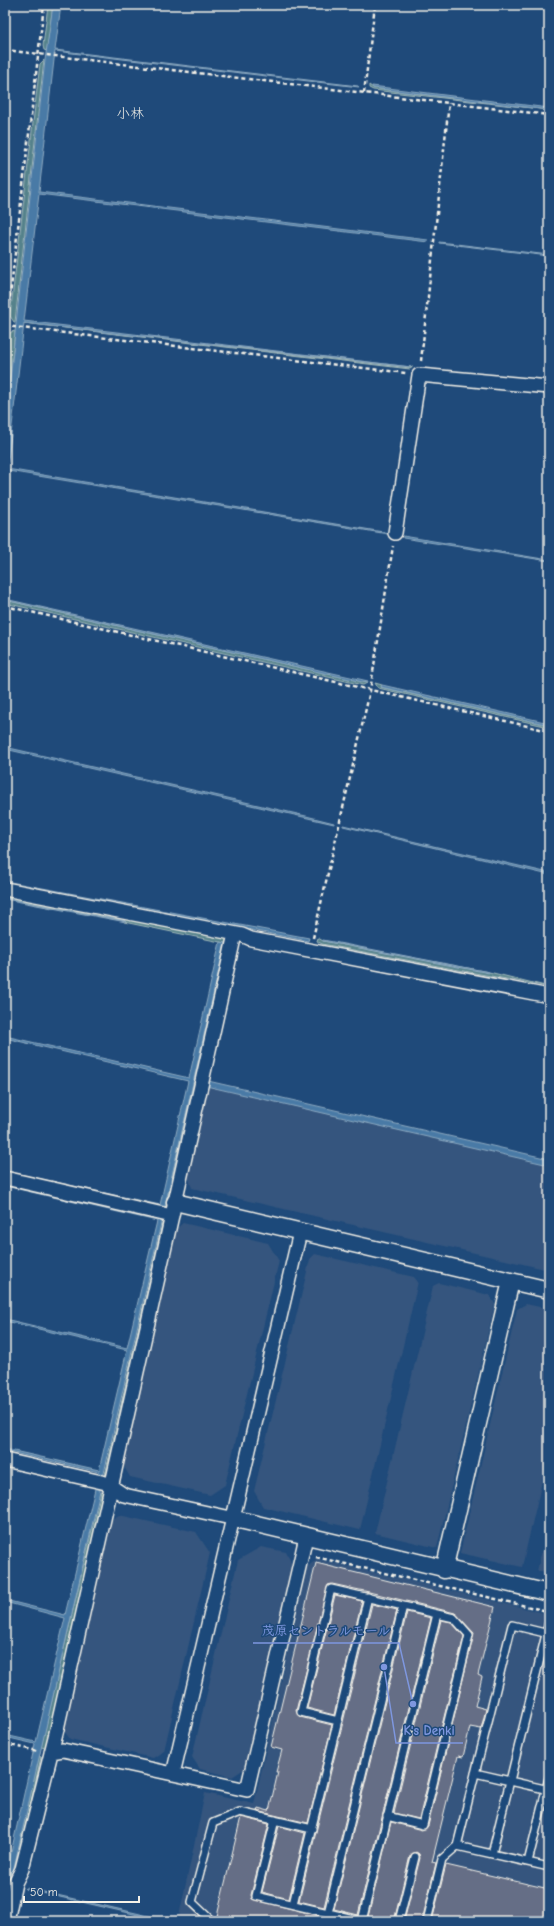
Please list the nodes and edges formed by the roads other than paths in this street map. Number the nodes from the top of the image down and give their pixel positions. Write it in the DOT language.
graph roads {
  1 [pos="549,387"];
  2 [pos="395,533"];
  3 [pos="5,889"];
  4 [pos="235,934"];
  5 [pos="549,996"];
  6 [pos="5,1178"];
  7 [pos="174,1209"];
  8 [pos="300,1232"];
  9 [pos="511,1281"];
  10 [pos="549,1290"];
  11 [pos="5,1460"];
  12 [pos="112,1488"];
  13 [pos="231,1518"];
  14 [pos="306,1537"];
  15 [pos="444,1570"];
  16 [pos="549,1593"];
  17 [pos="368,1597"];
  18 [pos="403,1606"];
  19 [pos="436,1614"];
  20 [pos="549,1622"];
  21 [pos="548,1634"];
  22 [pos="338,1721"];
  23 [pos="51,1752"];
  24 [pos="476,1773"];
  25 [pos="173,1774"];
  26 [pos="549,1778"];
  27 [pos="510,1781"];
  28 [pos="548,1790"];
  29 [pos="387,1816"];
  30 [pos="275,1820"];
  31 [pos="312,1830"];
  32 [pos="457,1846"];
  33 [pos="492,1854"];
  34 [pos="415,1857"];
  35 [pos="528,1862"];
  36 [pos="549,1867"];
  37 [pos="293,1904"];
  38 [pos="328,1913"];
  39 [pos="7,1921"];
  40 [pos="212,1921"];
  41 [pos="362,1921"];
  42 [pos="399,1921"];
  43 [pos="427,1921"];
  1 -- 2 [label="street"];
  3 -- 4 [label="street"];
  4 -- 5 [label="street"];
  4 -- 7 [label="street"];
  6 -- 7 [label="street"];
  7 -- 8 [label="street"];
  7 -- 12 [label="street"];
  8 -- 9 [label="street"];
  8 -- 13 [label="street"];
  9 -- 10 [label="street"];
  9 -- 15 [label="street"];
  11 -- 12 [label="street"];
  12 -- 13 [label="street"];
  12 -- 23 [label="street"];
  13 -- 14 [label="street"];
  13 -- 25 [label="street"];
  14 -- 15 [label="street"];
  14 -- 25 [label="street"];
  15 -- 16 [label="street"];
  17 -- 18 [label="lane"];
  17 -- 22 [label="lane"];
  17 -- 22 [label="lane"];
  18 -- 19 [label="lane"];
  18 -- 38 [label="lane"];
  19 -- 29 [label="lane"];
  19 -- 29 [label="lane"];
  20 -- 21 [label="lane"];
  21 -- 24 [label="lane"];
  21 -- 27 [label="lane"];
  22 -- 31 [label="lane"];
  23 -- 25 [label="street"];
  23 -- 39 [label="street"];
  24 -- 27 [label="lane"];
  24 -- 32 [label="lane"];
  26 -- 28 [label="lane"];
  27 -- 28 [label="lane"];
  27 -- 33 [label="lane"];
  28 -- 35 [label="lane"];
  29 -- 41 [label="lane"];
  30 -- 31 [label="lane"];
  30 -- 37 [label="lane"];
  30 -- 40 [label="lane"];
  31 -- 37 [label="lane"];
  32 -- 33 [label="lane"];
  32 -- 43 [label="lane"];
  33 -- 35 [label="lane"];
  34 -- 42 [label="lane"];
  35 -- 36 [label="lane"];
  37 -- 38 [label="lane"];
  38 -- 41 [label="lane"];
}
